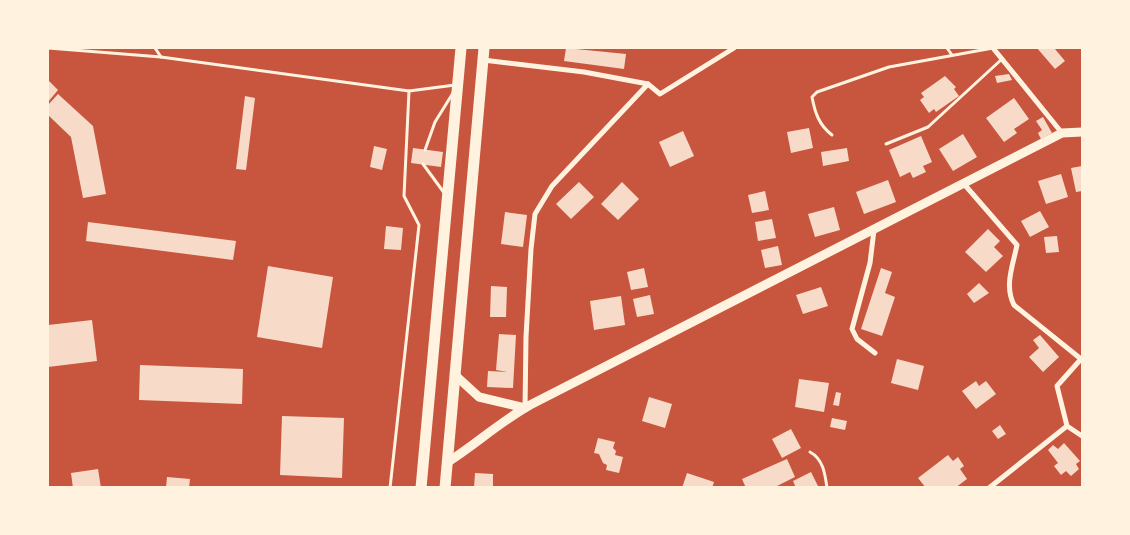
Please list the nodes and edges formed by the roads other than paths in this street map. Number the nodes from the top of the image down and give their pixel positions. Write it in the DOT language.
graph roads {
  1 [pos="48,48"];
  2 [pos="155,48"];
  3 [pos="461,48"];
  4 [pos="484,48"];
  5 [pos="734,48"];
  6 [pos="947,48"];
  7 [pos="993,48"];
  8 [pos="952,55"];
  9 [pos="161,57"];
  10 [pos="1002,59"];
  11 [pos="483,60"];
  12 [pos="458,84"];
  13 [pos="648,84"];
  14 [pos="409,91"];
  15 [pos="1082,132"];
  16 [pos="1062,134"];
  17 [pos="832,135"];
  18 [pos="886,144"];
  19 [pos="425,150"];
  20 [pos="423,164"];
  21 [pos="964,184"];
  22 [pos="448,200"];
  23 [pos="874,230"];
  24 [pos="875,353"];
  25 [pos="455,375"];
  26 [pos="525,408"];
  27 [pos="1066,426"];
  28 [pos="1082,436"];
  29 [pos="810,452"];
  30 [pos="448,462"];
  31 [pos="420,487"];
  32 [pos="390,488"];
  33 [pos="445,488"];
  34 [pos="827,488"];
  35 [pos="989,488"];
  1 -- 9 [label="lane"];
  2 -- 9 [label="lane"];
  3 -- 12 [label="highway"];
  4 -- 11 [label="highway"];
  5 -- 13 [label="street"];
  6 -- 8 [label="lane"];
  7 -- 8 [label="lane"];
  7 -- 10 [label="street"];
  8 -- 17 [label="lane"];
  9 -- 14 [label="lane"];
  10 -- 16 [label="street"];
  10 -- 18 [label="lane"];
  11 -- 13 [label="street"];
  11 -- 25 [label="highway"];
  12 -- 14 [label="lane"];
  12 -- 19 [label="lane"];
  12 -- 22 [label="highway"];
  13 -- 26 [label="street"];
  14 -- 32 [label="lane"];
  15 -- 16 [label="street"];
  16 -- 21 [label="street"];
  20 -- 22 [label="lane"];
  21 -- 23 [label="street"];
  21 -- 27 [label="street"];
  22 -- 31 [label="highway"];
  23 -- 24 [label="street"];
  23 -- 26 [label="street"];
  25 -- 26 [label="street"];
  25 -- 30 [label="highway"];
  26 -- 30 [label="street"];
  27 -- 28 [label="street"];
  27 -- 35 [label="street"];
  29 -- 34 [label="lane"];
  30 -- 33 [label="highway"];
}
